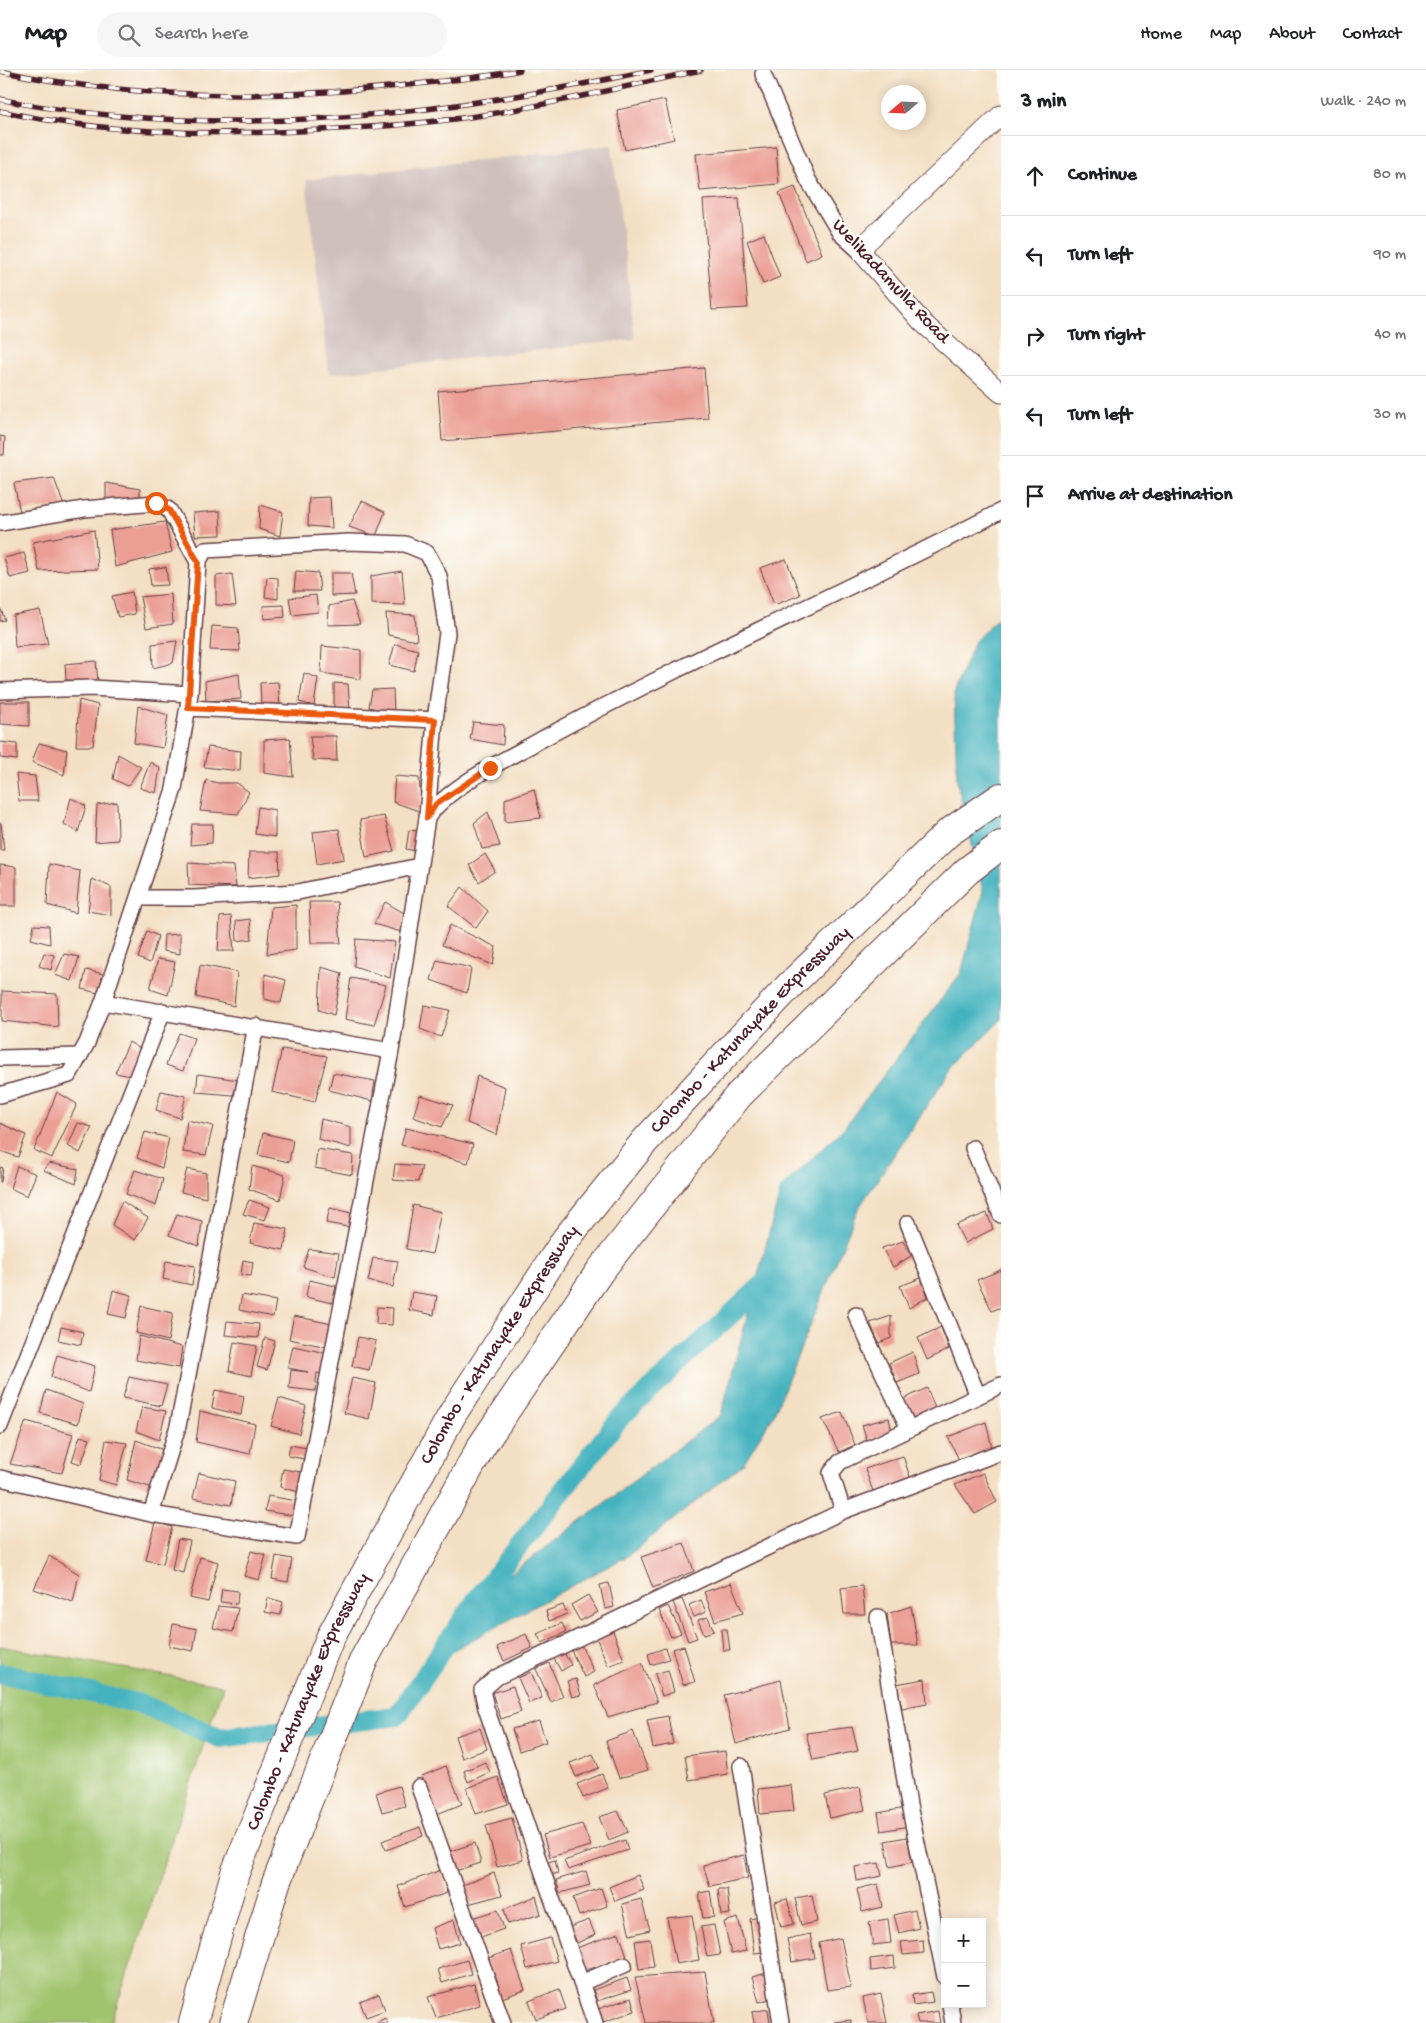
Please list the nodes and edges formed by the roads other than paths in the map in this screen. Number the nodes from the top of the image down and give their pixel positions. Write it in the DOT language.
graph roads {
  1 [pos="763,74"];
  2 [pos="1001,115"];
  3 [pos="863,254"];
  4 [pos="1001,393"];
  5 [pos="1001,511"];
  6 [pos="0,523"];
  7 [pos="198,562"];
  8 [pos="0,691"];
  9 [pos="189,701"];
  10 [pos="435,720"];
  11 [pos="1001,797"];
  12 [pos="427,818"];
  13 [pos="1001,845"];
  14 [pos="419,866"];
  15 [pos="139,898"];
  16 [pos="103,1002"];
  17 [pos="163,1011"];
  18 [pos="256,1026"];
  19 [pos="391,1051"];
  20 [pos="80,1056"];
  21 [pos="0,1058"];
  22 [pos="0,1095"];
  23 [pos="973,1148"];
  24 [pos="1001,1215"];
  25 [pos="908,1223"];
  26 [pos="856,1315"];
  27 [pos="1001,1385"];
  28 [pos="978,1396"];
  29 [pos="0,1426"];
  30 [pos="909,1429"];
  31 [pos="1001,1452"];
  32 [pos="0,1478"];
  33 [pos="843,1511"];
  34 [pos="151,1514"];
  35 [pos="878,1617"];
  36 [pos="741,1766"];
  37 [pos="419,1788"];
  38 [pos="942,1963"];
  39 [pos="624,1966"];
  40 [pos="581,1983"];
  41 [pos="951,2008"];
  42 [pos="193,2023"];
  43 [pos="233,2023"];
  44 [pos="503,2023"];
  45 [pos="595,2023"];
  46 [pos="781,2023"];
  47 [pos="954,2023"];
  1 -- 3 [label="street, Welikadamulla Road"];
  2 -- 3 [label="street"];
  3 -- 4 [label="street, Welikadamulla Road"];
  5 -- 12 [label="street"];
  6 -- 7 [label="street"];
  7 -- 9 [label="street"];
  7 -- 10 [label="street"];
  8 -- 9 [label="street"];
  9 -- 10 [label="street"];
  9 -- 15 [label="street"];
  10 -- 12 [label="street"];
  11 -- 42 [label="highway, Colombo - Katunayake Expressway"];
  12 -- 14 [label="street"];
  13 -- 43 [label="highway, Colombo - Katunayake Expressway"];
  14 -- 15 [label="street"];
  14 -- 19 [label="street"];
  15 -- 16 [label="street"];
  16 -- 17 [label="street"];
  16 -- 20 [label="street"];
  17 -- 18 [label="street"];
  17 -- 29 [label="street"];
  18 -- 19 [label="street"];
  18 -- 34 [label="street"];
  19 -- 34 [label="street"];
  20 -- 21 [label="street"];
  20 -- 22 [label="street"];
  23 -- 24 [label="street"];
  25 -- 28 [label="street"];
  26 -- 30 [label="street"];
  27 -- 28 [label="street"];
  28 -- 30 [label="street"];
  30 -- 33 [label="street"];
  31 -- 33 [label="street"];
  32 -- 34 [label="street"];
  33 -- 40 [label="street"];
  35 -- 38 [label="street"];
  36 -- 46 [label="street"];
  37 -- 44 [label="street"];
  39 -- 40 [label="street"];
  40 -- 45 [label="street"];
  41 -- 47 [label="street"];
}
